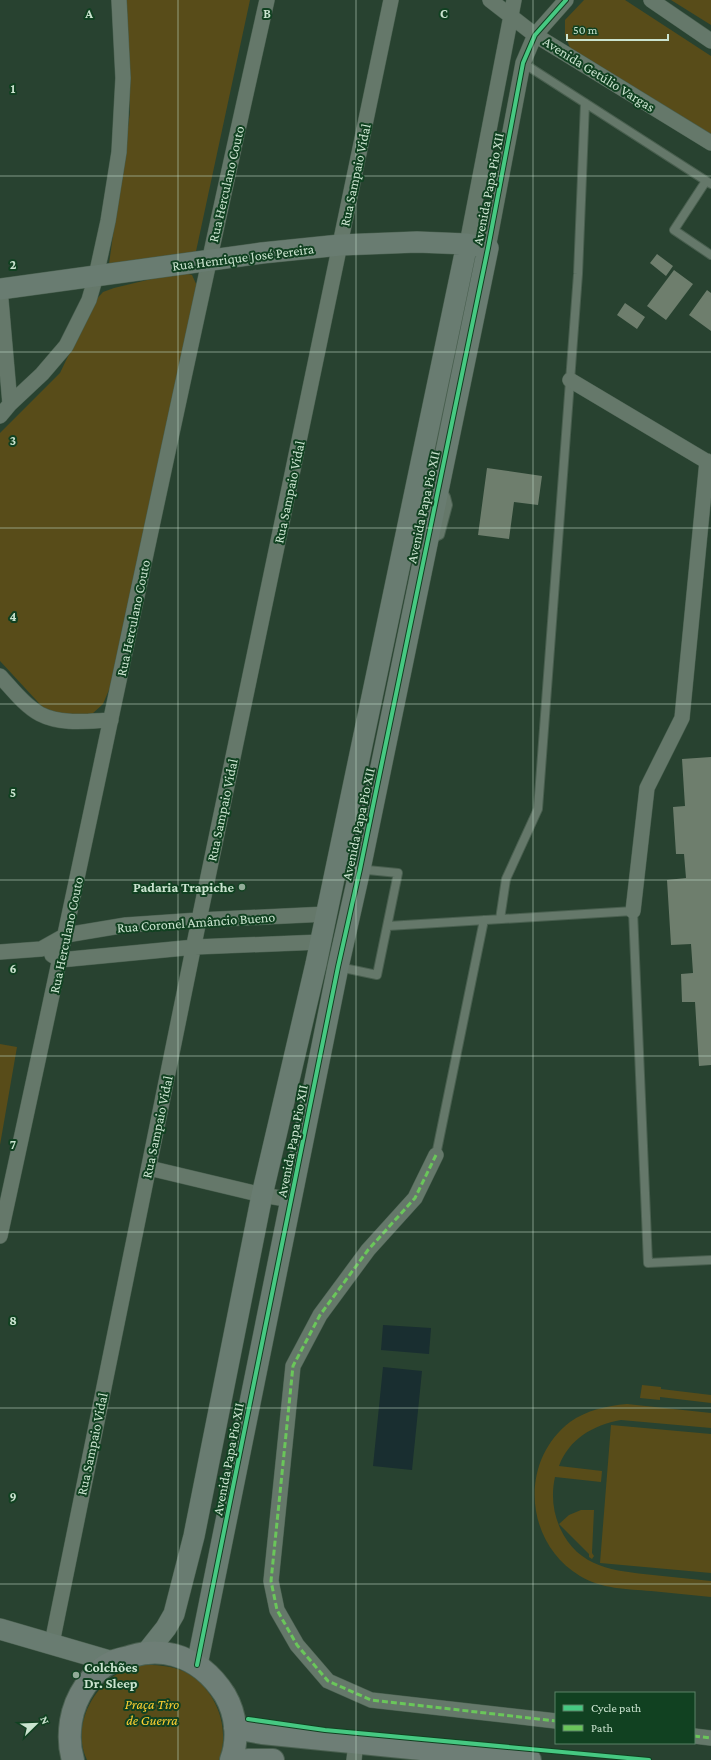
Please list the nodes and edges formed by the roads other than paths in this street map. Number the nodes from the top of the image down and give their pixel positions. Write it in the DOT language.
graph roads {
  1 [pos="119,0"];
  2 [pos="267,0"];
  3 [pos="391,0"];
  4 [pos="490,0"];
  5 [pos="514,0"];
  6 [pos="566,0"];
  7 [pos="651,0"];
  8 [pos="510,16"];
  9 [pos="535,34"];
  10 [pos="711,41"];
  11 [pos="523,63"];
  12 [pos="585,103"];
  13 [pos="711,143"];
  14 [pos="709,182"];
  15 [pos="467,244"];
  16 [pos="340,245"];
  17 [pos="488,248"];
  18 [pos="711,255"];
  19 [pos="208,260"];
  20 [pos="96,276"];
  21 [pos="0,289"];
  22 [pos="570,380"];
  23 [pos="10,404"];
  24 [pos="0,416"];
  25 [pos="427,437"];
  26 [pos="448,441"];
  27 [pos="709,462"];
  28 [pos="380,658"];
  29 [pos="402,663"];
  30 [pos="0,676"];
  31 [pos="111,720"];
  32 [pos="337,867"];
  33 [pos="360,869"];
  34 [pos="633,911"];
  35 [pos="327,914"];
  36 [pos="500,919"];
  37 [pos="199,920"];
  38 [pos="484,920"];
  39 [pos="388,926"];
  40 [pos="66,935"];
  41 [pos="321,942"];
  42 [pos="195,947"];
  43 [pos="42,948"];
  44 [pos="0,952"];
  45 [pos="60,960"];
  46 [pos="327,966"];
  47 [pos="436,1155"];
  48 [pos="149,1168"];
  49 [pos="262,1195"];
  50 [pos="292,1200"];
  51 [pos="0,1236"];
  52 [pos="711,1260"];
  53 [pos="0,1629"];
  54 [pos="52,1643"];
  55 [pos="147,1652"];
  56 [pos="113,1662"];
  57 [pos="197,1665"];
  58 [pos="555,1721"];
  59 [pos="235,1728"];
  60 [pos="695,1736"];
  61 [pos="711,1738"];
  62 [pos="355,1751"];
  63 [pos="73,1760"];
  64 [pos="231,1760"];
  65 [pos="248,1760"];
  66 [pos="273,1760"];
  67 [pos="530,1760"];
  1 -- 20 [label="street"];
  2 -- 19 [label="street, Rua Herculano Couto"];
  3 -- 16 [label="street, Rua Sampaio Vidal"];
  4 -- 8 [label="street, Avenida Getúlio Vargas"];
  5 -- 8 [label="street, Avenida Papa Pio XII"];
  6 -- 9 [label="street, Avenida Papa Pio XII"];
  7 -- 10 [label="street"];
  8 -- 9 [label="street, Avenida Getúlio Vargas"];
  8 -- 15 [label="street, Avenida Papa Pio XII"];
  9 -- 11 [label="street, Avenida Papa Pio XII"];
  9 -- 13 [label="street, Avenida Getúlio Vargas"];
  11 -- 12 [label="lane"];
  11 -- 17 [label="street, Avenida Papa Pio XII"];
  12 -- 14 [label="lane"];
  12 -- 22 [label="lane"];
  14 -- 18 [label="lane"];
  15 -- 16 [label="street, Rua Henrique José Pereira"];
  15 -- 17 [label="street, Rua Henrique José Pereira"];
  15 -- 25 [label="street, Avenida Papa Pio XII"];
  16 -- 19 [label="street, Rua Henrique José Pereira"];
  16 -- 37 [label="street, Rua Sampaio Vidal"];
  17 -- 26 [label="street, Avenida Papa Pio XII"];
  19 -- 20 [label="street, Rua Henrique José Pereira"];
  19 -- 31 [label="street, Rua Herculano Couto"];
  20 -- 21 [label="street, Rua Henrique José Pereira"];
  20 -- 23 [label="street"];
  21 -- 23 [label="street"];
  22 -- 27 [label="street"];
  22 -- 36 [label="lane"];
  23 -- 24 [label="street"];
  25 -- 26 [label="street"];
  25 -- 28 [label="street, Avenida Papa Pio XII"];
  26 -- 29 [label="street, Avenida Papa Pio XII"];
  27 -- 34 [label="street"];
  28 -- 29 [label="street"];
  28 -- 32 [label="street, Avenida Papa Pio XII"];
  29 -- 33 [label="street, Avenida Papa Pio XII"];
  30 -- 31 [label="street"];
  31 -- 40 [label="street, Rua Herculano Couto"];
  32 -- 33 [label="lane"];
  32 -- 35 [label="street, Avenida Papa Pio XII"];
  33 -- 39 [label="lane"];
  33 -- 46 [label="street, Avenida Papa Pio XII"];
  34 -- 36 [label="lane"];
  34 -- 52 [label="lane"];
  35 -- 37 [label="street, Rua Coronel Amâncio Bueno"];
  35 -- 41 [label="street, Avenida Papa Pio XII"];
  36 -- 38 [label="lane"];
  37 -- 40 [label="street, Rua Coronel Amâncio Bueno"];
  37 -- 42 [label="street, Rua Sampaio Vidal"];
  38 -- 39 [label="lane"];
  38 -- 47 [label="lane"];
  39 -- 46 [label="lane"];
  40 -- 43 [label="street, Rua Coronel Amâncio Bueno"];
  40 -- 45 [label="street, Rua Herculano Couto"];
  41 -- 42 [label="street, Rua Coronel Amâncio Bueno"];
  41 -- 46 [label="street, Avenida Papa Pio XII"];
  42 -- 45 [label="street, Rua Coronel Amâncio Bueno"];
  42 -- 48 [label="street, Rua Sampaio Vidal"];
  43 -- 44 [label="street"];
  43 -- 45 [label="street"];
  45 -- 51 [label="street, Rua Herculano Couto"];
  46 -- 49 [label="street, Avenida Papa Pio XII"];
  46 -- 50 [label="street, Avenida Papa Pio XII"];
  47 -- 58 [label="street"];
  48 -- 49 [label="street"];
  48 -- 54 [label="street, Rua Sampaio Vidal"];
  49 -- 50 [label="street"];
  49 -- 55 [label="street, Avenida Papa Pio XII"];
  50 -- 57 [label="street, Avenida Papa Pio XII"];
  53 -- 54 [label="street"];
  54 -- 56 [label="street"];
  55 -- 56 [label="main road"];
  55 -- 57 [label="main road"];
  56 -- 63 [label="main road"];
  57 -- 59 [label="main road"];
  59 -- 62 [label="main road"];
  59 -- 64 [label="main road"];
  60 -- 61 [label="street"];
  62 -- 67 [label="main road"];
  65 -- 66 [label="main road"];
}
